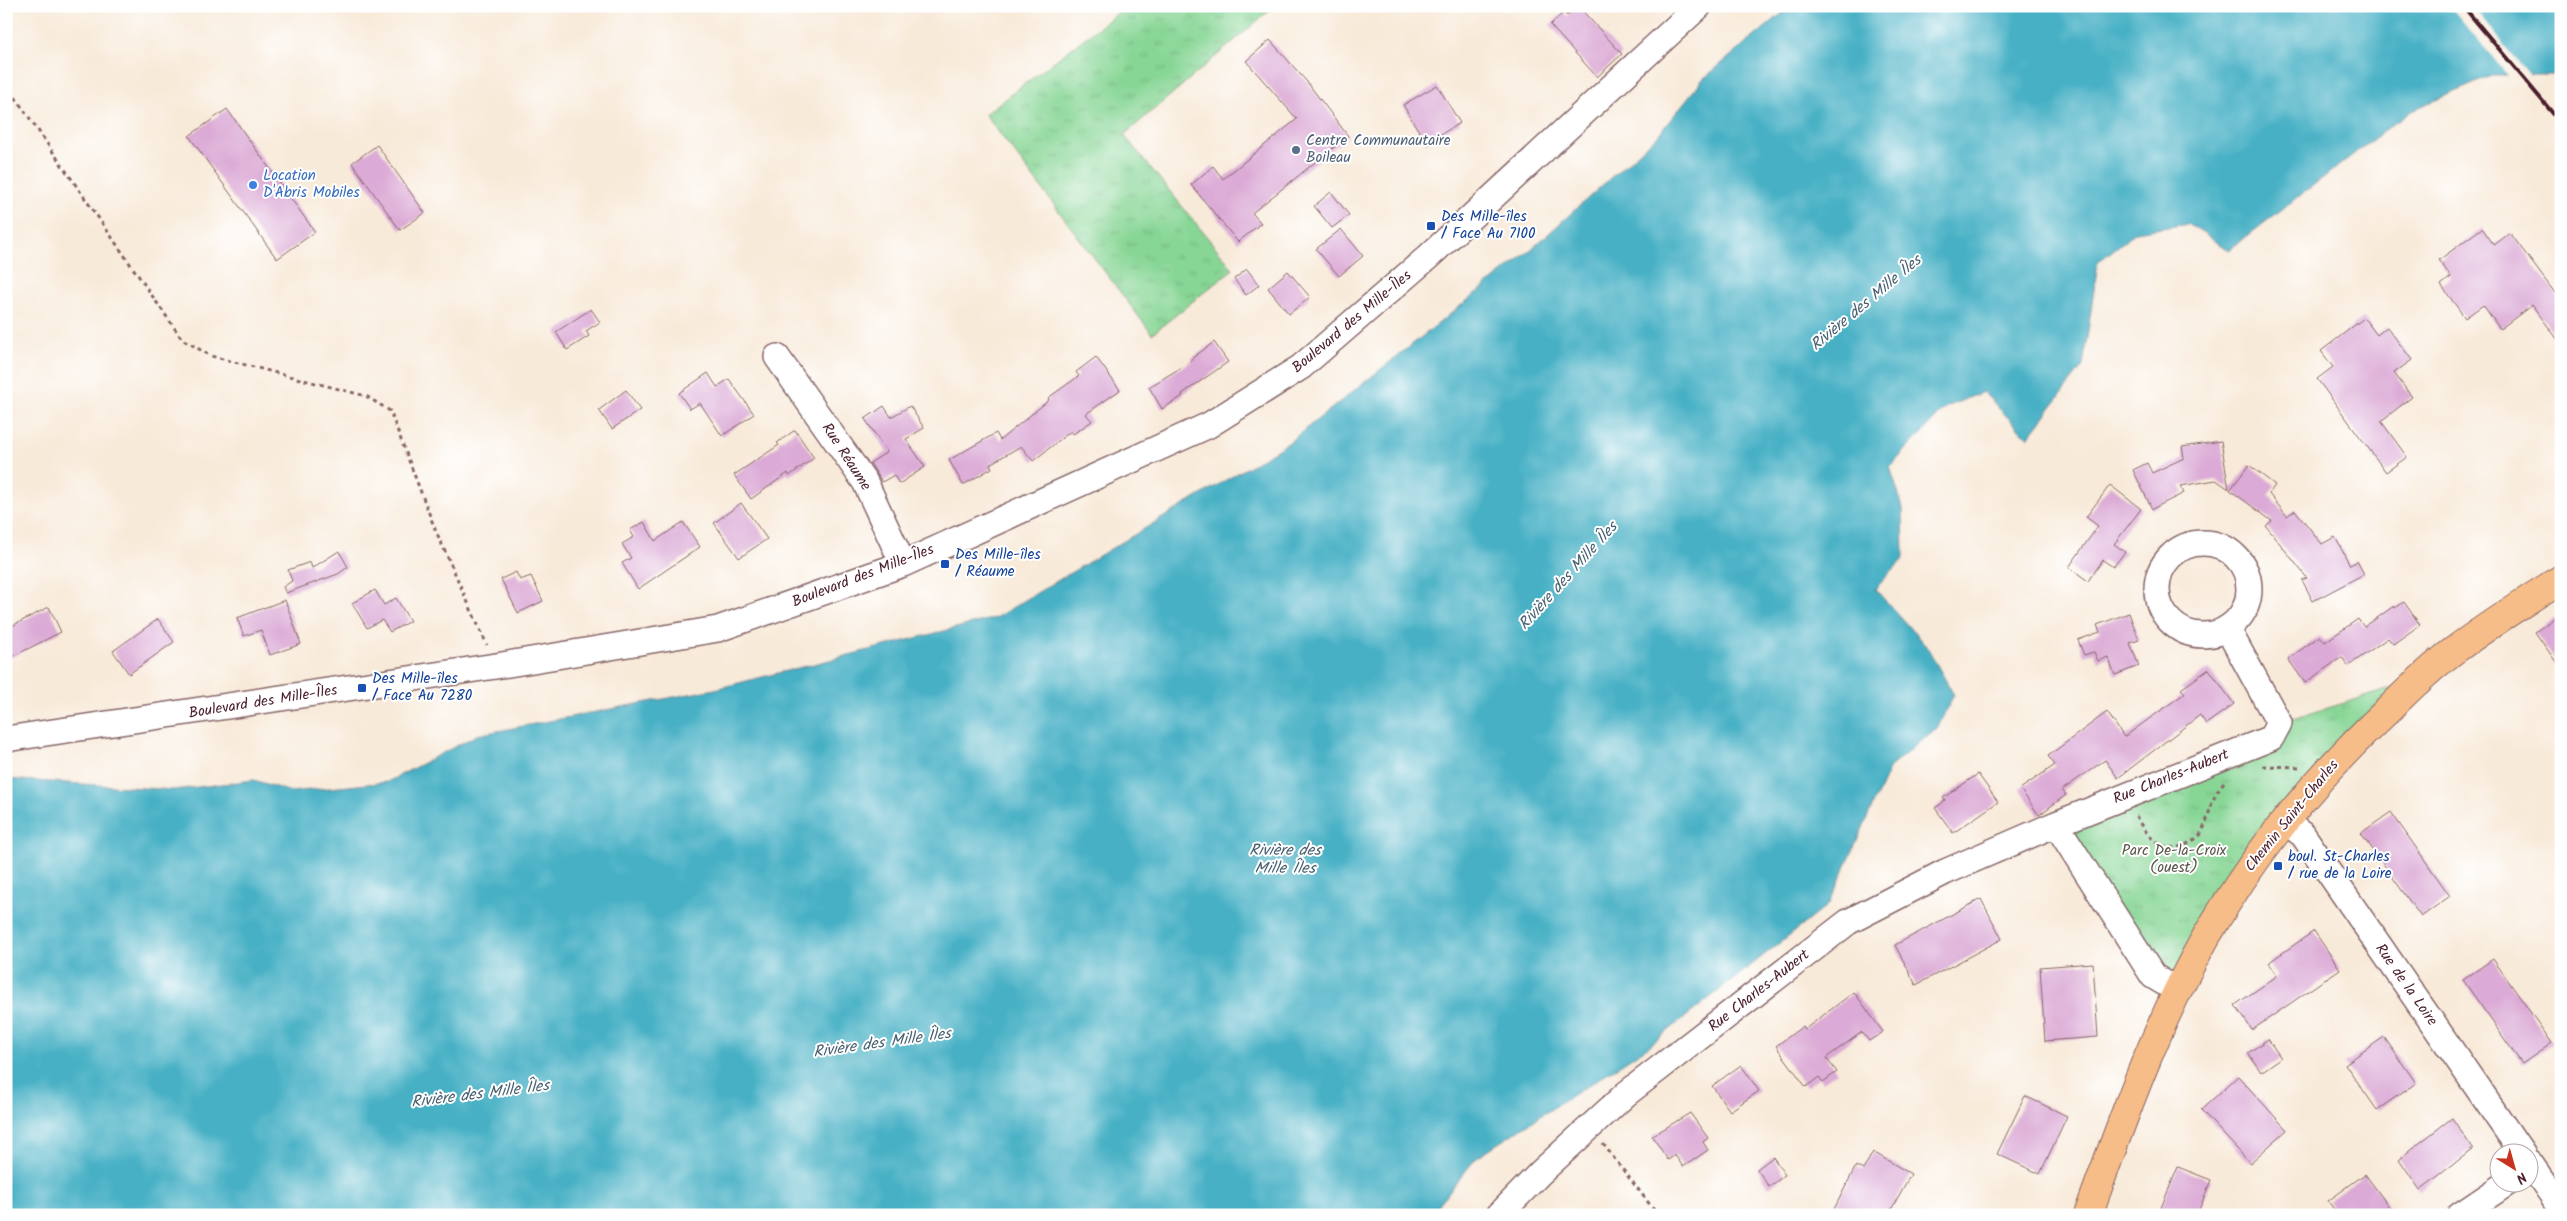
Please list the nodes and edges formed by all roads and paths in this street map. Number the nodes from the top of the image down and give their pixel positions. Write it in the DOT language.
graph roads {
  1 [pos="1699,6"];
  2 [pos="6,84"];
  3 [pos="777,357"];
  4 [pos="903,564"];
  5 [pos="2561,579"];
  6 [pos="2227,628"];
  7 [pos="496,666"];
  8 [pos="6,739"];
  9 [pos="2335,764"];
  10 [pos="2261,766"];
  11 [pos="2226,778"];
  12 [pos="2127,795"];
  13 [pos="2284,821"];
  14 [pos="2056,824"];
  15 [pos="2178,991"];
  16 [pos="1590,1127"];
  17 [pos="2515,1144"];
  18 [pos="2540,1179"];
  19 [pos="2491,1194"];
  20 [pos="2561,1208"];
  21 [pos="1499,1215"];
  22 [pos="1658,1215"];
  23 [pos="2088,1215"];
  24 [pos="2460,1215"];
  1 -- 4 [label="street, Boulevard des Mille-Îles"];
  2 -- 7 [label="path"];
  3 -- 4 [label="street, Rue Réaume"];
  4 -- 7 [label="street, Boulevard des Mille-Îles"];
  5 -- 9 [label="main road, Chemin Saint-Charles"];
  6 -- 12 [label="street, Rue Charles-Aubert"];
  7 -- 8 [label="street, Boulevard des Mille-Îles"];
  9 -- 10 [label="path"];
  9 -- 13 [label="main road, Chemin Saint-Charles"];
  11 -- 12 [label="path"];
  12 -- 14 [label="street, Rue Charles-Aubert"];
  13 -- 15 [label="main road, Chemin Saint-Charles"];
  13 -- 17 [label="street, Rue de la Loire"];
  14 -- 15 [label="street"];
  14 -- 16 [label="street, Rue Charles-Aubert"];
  15 -- 23 [label="main road, Chemin Saint-Charles"];
  16 -- 21 [label="street, Rue Charles-Aubert"];
  16 -- 22 [label="path"];
  18 -- 20 [label="street, Rue de la Loire"];
  19 -- 24 [label="street"];
}
